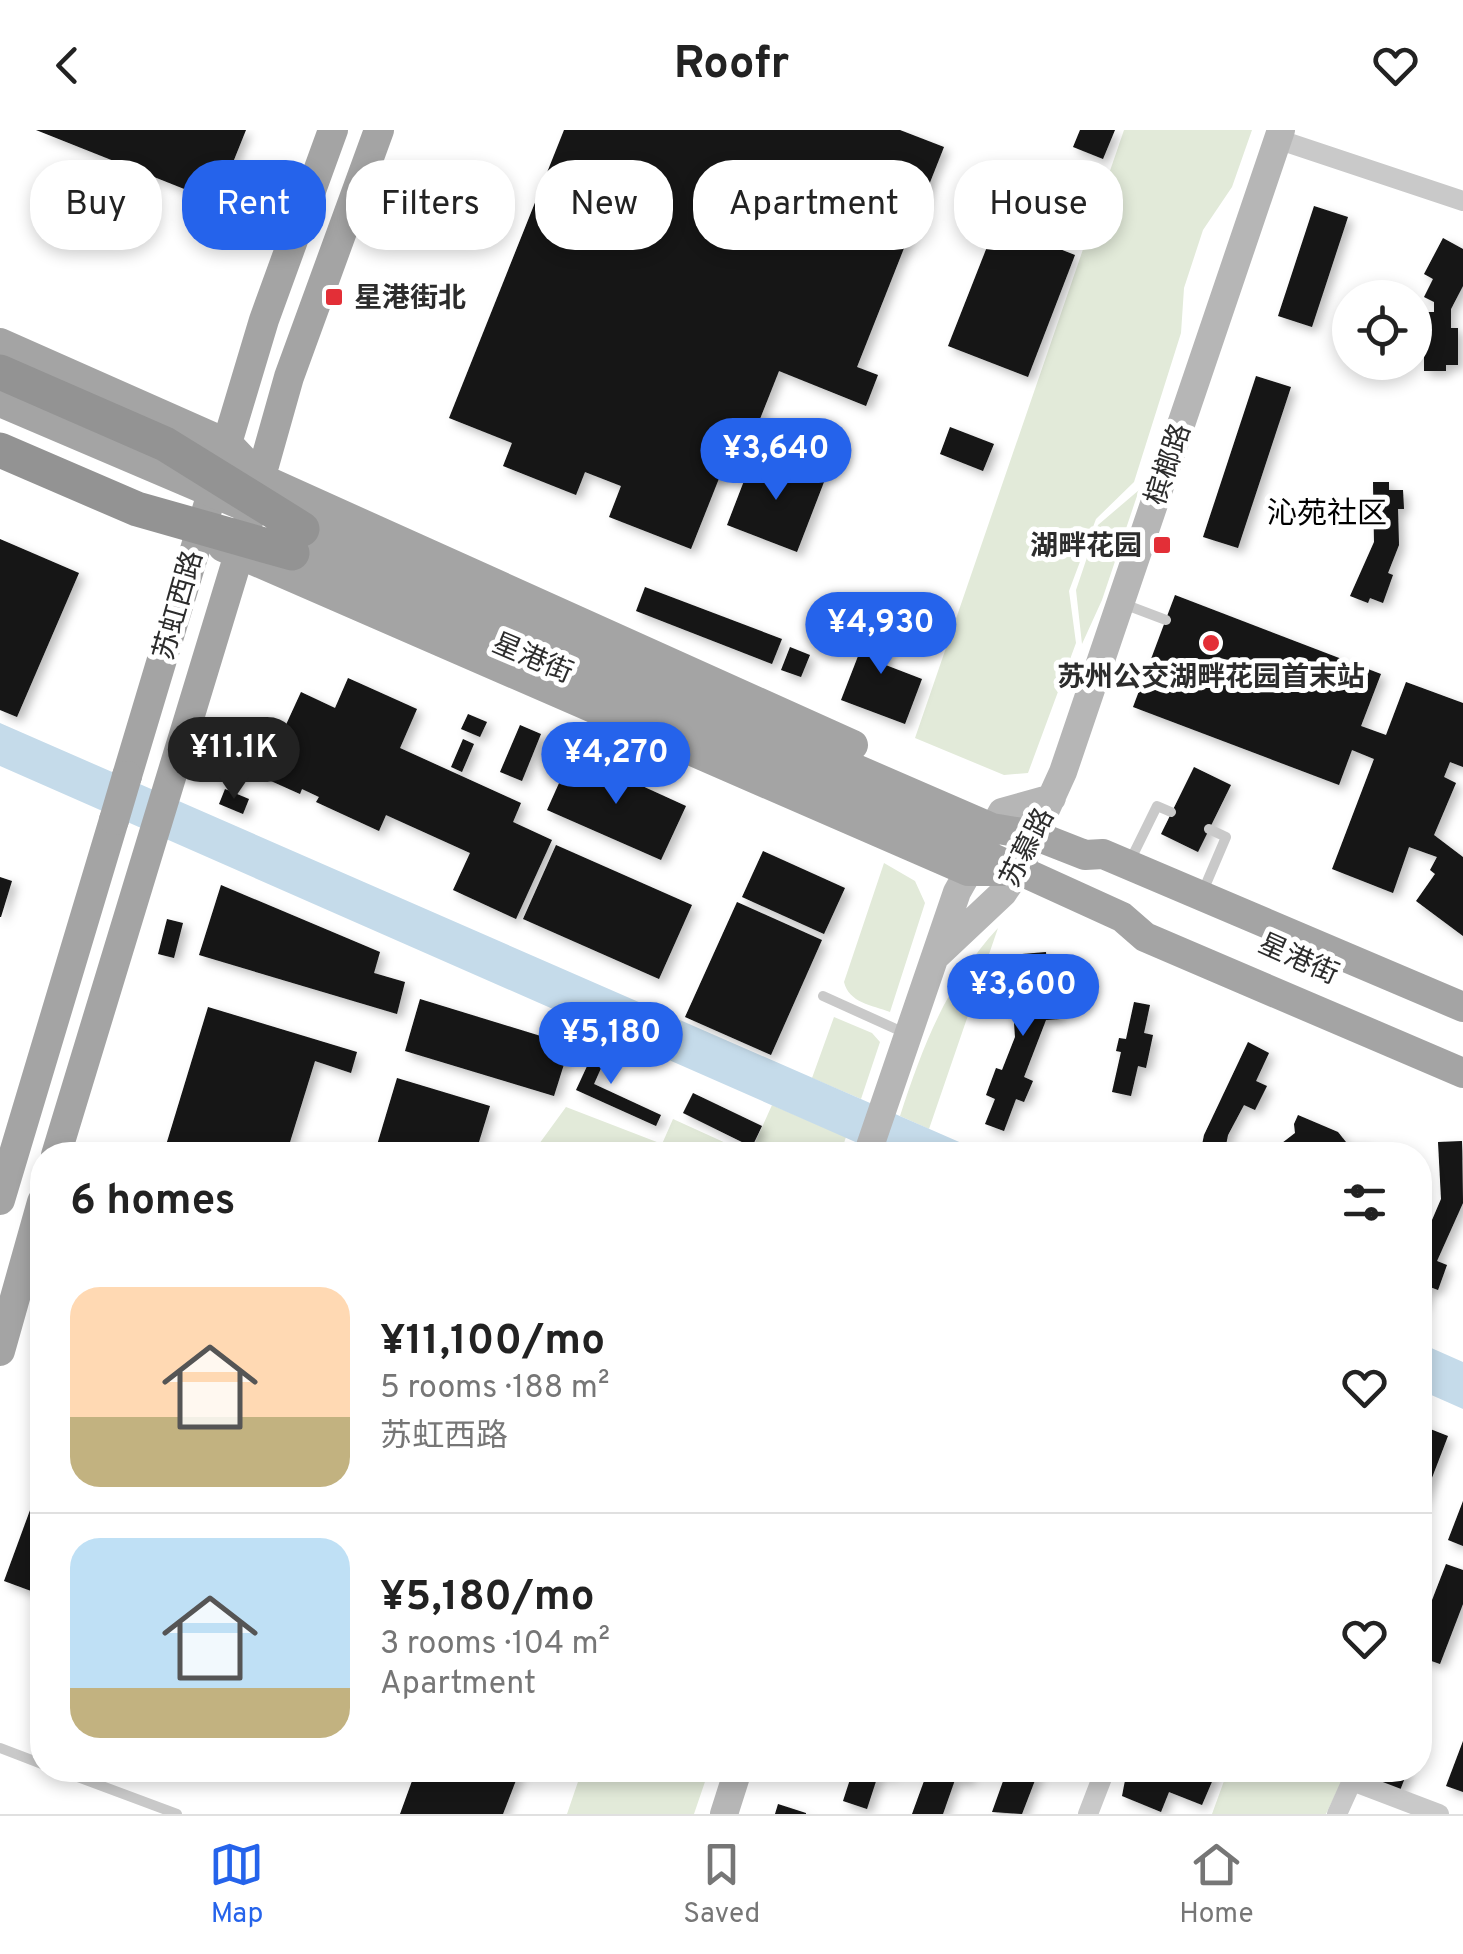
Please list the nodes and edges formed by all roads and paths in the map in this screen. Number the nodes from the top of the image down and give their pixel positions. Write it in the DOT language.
graph roads {
  1 [pos="332,130"];
  2 [pos="379,130"];
  3 [pos="1279,135"];
  4 [pos="1463,201"];
  5 [pos="0,343"];
  6 [pos="0,372"];
  7 [pos="0,402"];
  8 [pos="0,421"];
  9 [pos="228,444"];
  10 [pos="0,450"];
  11 [pos="260,478"];
  12 [pos="198,536"];
  13 [pos="297,541"];
  14 [pos="239,554"];
  15 [pos="1120,602"];
  16 [pos="1166,620"];
  17 [pos="1052,798"];
  18 [pos="1171,812"];
  19 [pos="1209,829"];
  20 [pos="1034,835"];
  21 [pos="985,841"];
  22 [pos="1085,855"];
  23 [pos="1128,864"];
  24 [pos="1018,872"];
  25 [pos="1201,896"];
  26 [pos="1122,917"];
  27 [pos="935,957"];
  28 [pos="823,996"];
  29 [pos="1463,1007"];
  30 [pos="1463,1029"];
  31 [pos="908,1035"];
  32 [pos="1463,1052"];
  33 [pos="1463,1073"];
  34 [pos="60,1142"];
  35 [pos="871,1142"];
  36 [pos="0,1200"];
  37 [pos="30,1245"];
  38 [pos="0,1351"];
  39 [pos="0,1748"];
  40 [pos="30,1759"];
  41 [pos="92,1782"];
  42 [pos="734,1782"];
  43 [pos="1100,1782"];
  44 [pos="1351,1782"];
  45 [pos="1367,1782"];
  46 [pos="177,1814"];
  47 [pos="724,1814"];
  48 [pos="1088,1814"];
  49 [pos="1336,1814"];
  50 [pos="1439,1814"];
  1 -- 9 [label="main road, 苏虹西路"];
  2 -- 11 [label="main road, 苏虹西路"];
  3 -- 4 [label="street"];
  3 -- 15 [label="main road, 槟榔路"];
  5 -- 9 [label="main road"];
  6 -- 13 [label="highway, bridge"];
  7 -- 13 [label="main road, 星港街, bridge"];
  8 -- 13 [label="main road, 星港街, bridge"];
  9 -- 11 [label="main road"];
  9 -- 12 [label="main road, 苏虹西路"];
  10 -- 13 [label="highway, bridge"];
  11 -- 14 [label="main road, 苏虹西路"];
  11 -- 21 [label="main road"];
  12 -- 14 [label="main road"];
  12 -- 36 [label="main road, 苏虹西路, bridge"];
  13 -- 21 [label="main road, 星港街"];
  14 -- 21 [label="main road"];
  14 -- 34 [label="main road, 苏虹西路"];
  15 -- 16 [label="lane"];
  15 -- 17 [label="main road, 槟榔路"];
  17 -- 20 [label="main road, 苏慕路"];
  17 -- 21 [label="main road, 苏慕路"];
  18 -- 23 [label="lane"];
  19 -- 25 [label="lane"];
  20 -- 21 [label="main road, 星港街"];
  20 -- 22 [label="main road, 星港街"];
  20 -- 24 [label="main road, 苏慕路"];
  21 -- 24 [label="main road"];
  21 -- 27 [label="main road, 苏慕路"];
  22 -- 23 [label="main road, 星港街"];
  22 -- 30 [label="main road, 星港街"];
  23 -- 25 [label="main road, 星港街"];
  24 -- 26 [label="main road, 星港街"];
  24 -- 27 [label="main road, 苏慕路"];
  25 -- 29 [label="main road, 星港街"];
  26 -- 32 [label="main road, 星港街"];
  26 -- 33 [label="main road, 星港街"];
  27 -- 31 [label="main road, 苏慕路"];
  28 -- 31 [label="lane"];
  31 -- 35 [label="main road, 苏慕路"];
  37 -- 38 [label="main road"];
  39 -- 40 [label="lane"];
  41 -- 46 [label="lane"];
  42 -- 47 [label="main road"];
  43 -- 48 [label="street"];
  44 -- 49 [label="street"];
  45 -- 50 [label="street"];
}
